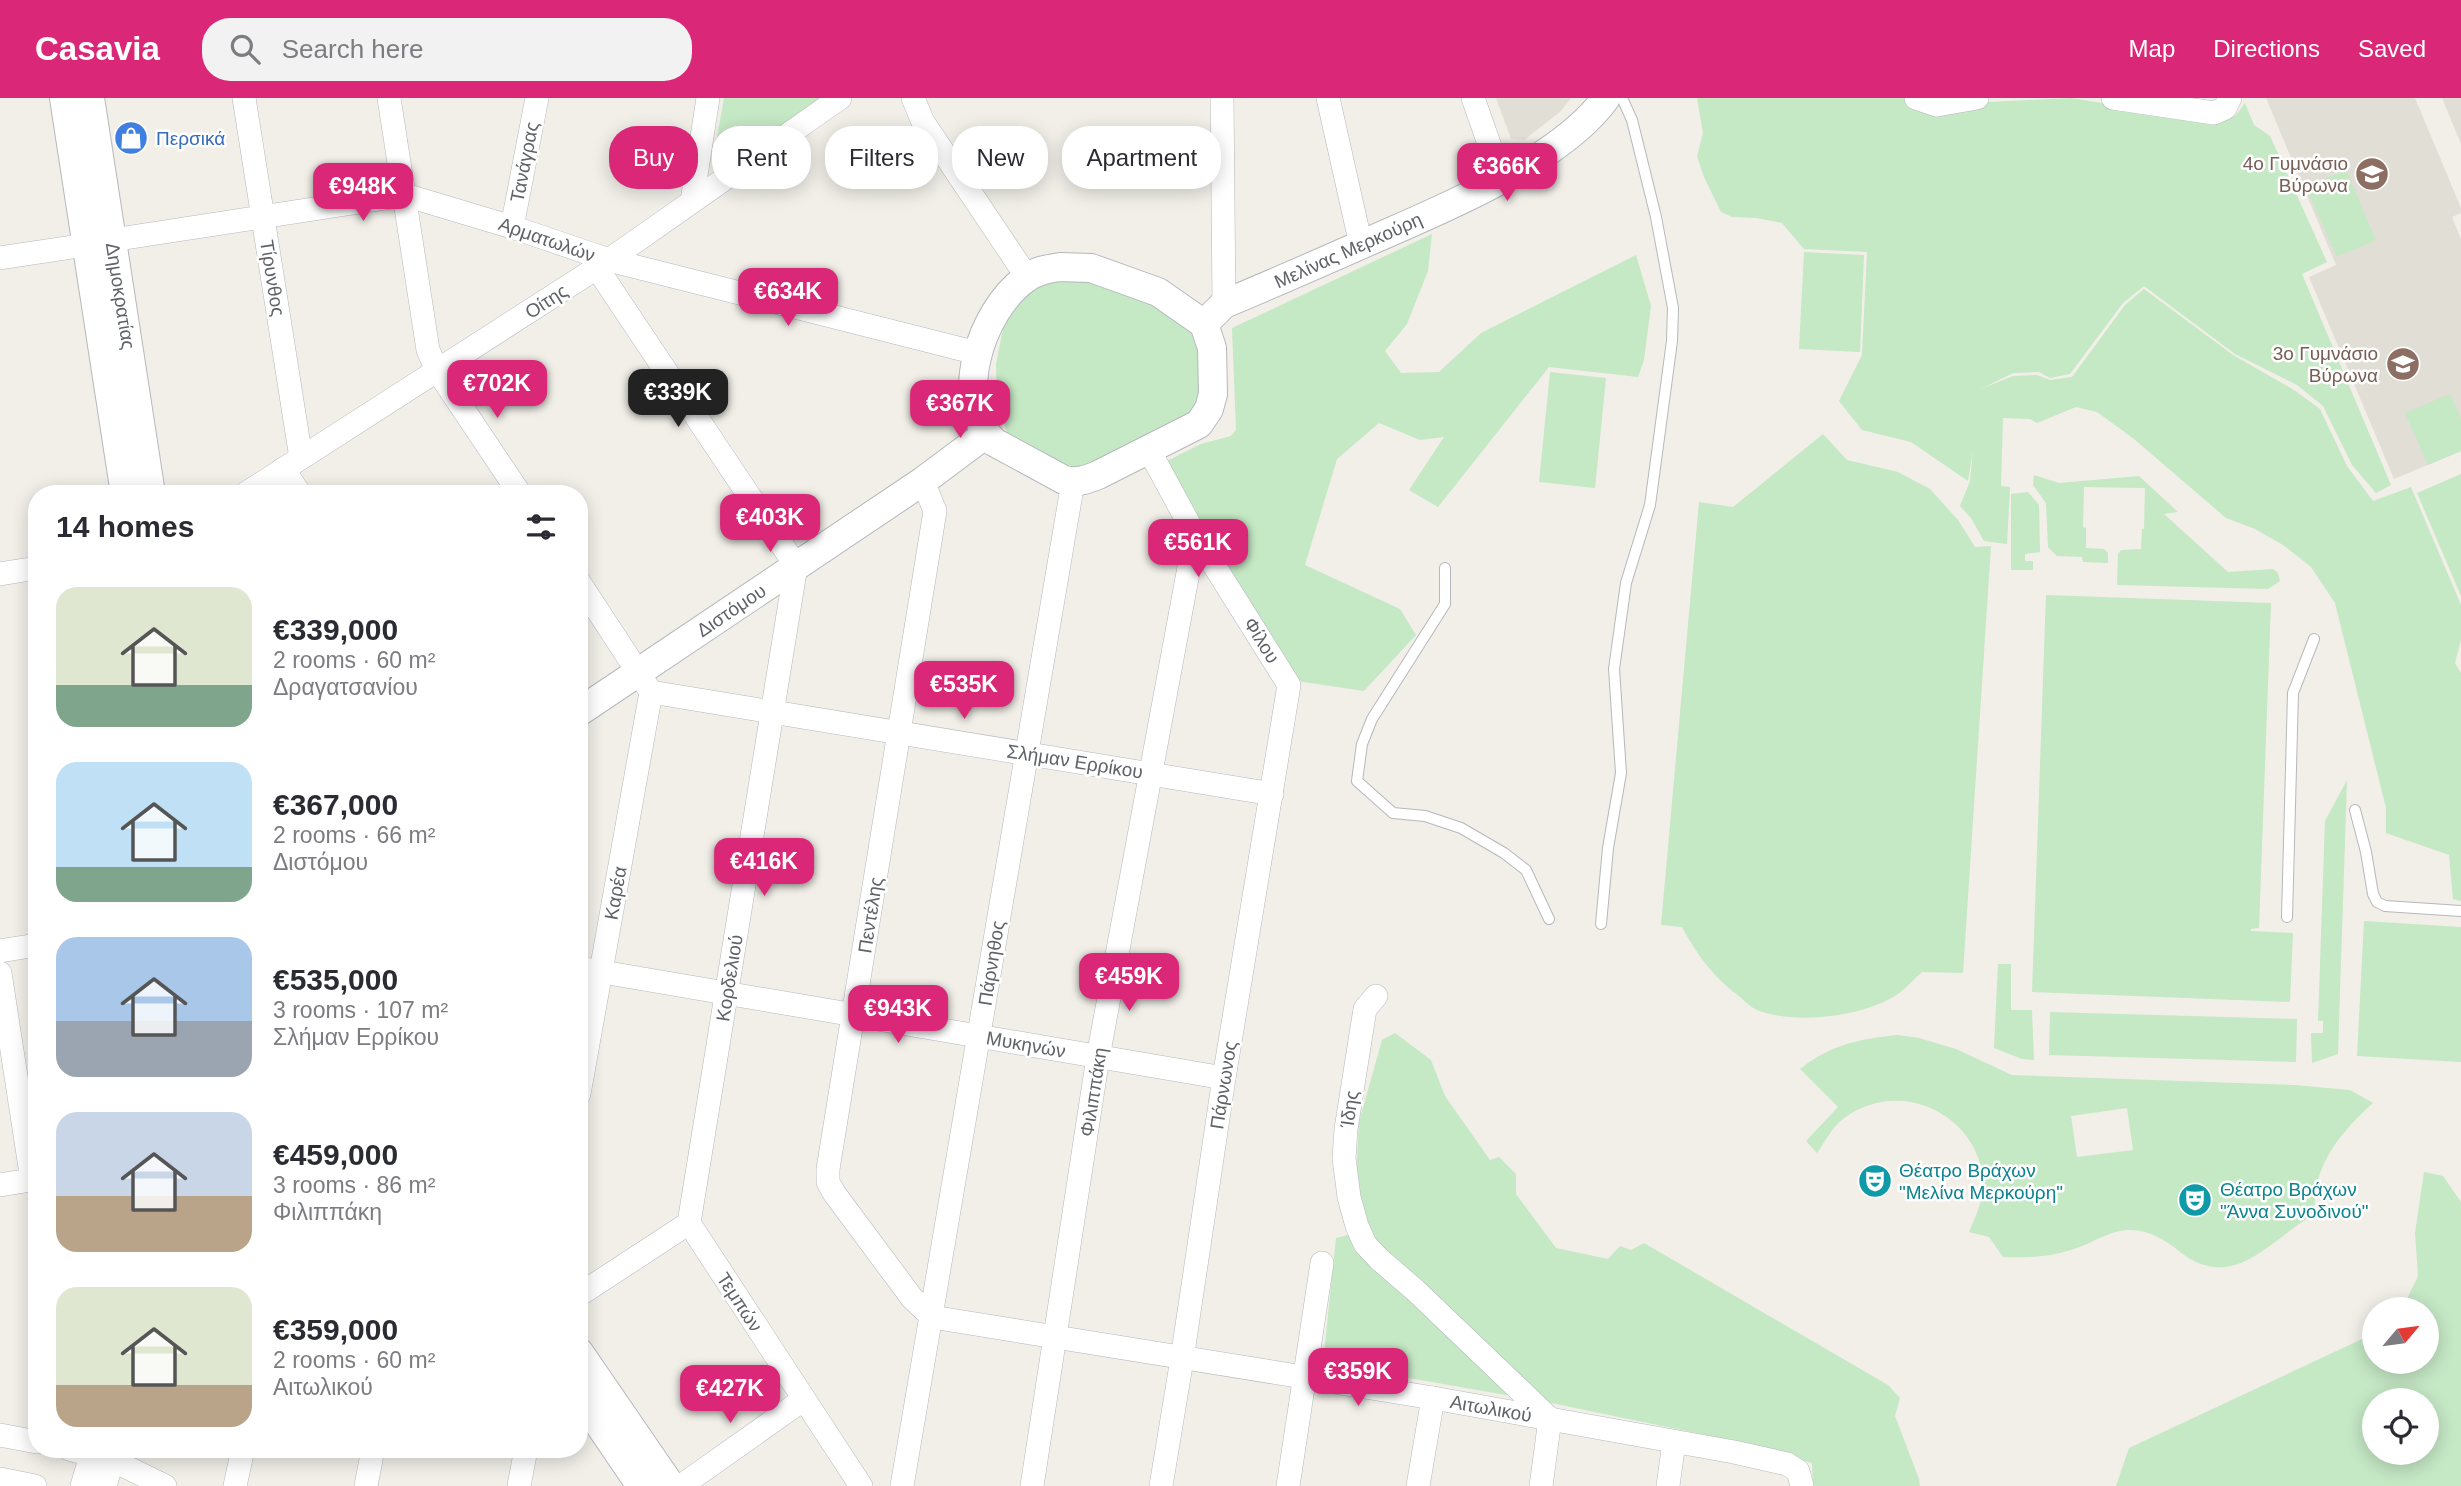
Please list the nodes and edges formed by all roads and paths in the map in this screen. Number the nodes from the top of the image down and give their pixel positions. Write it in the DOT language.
graph roads {
  1 [pos="64,98"];
  2 [pos="90,98"];
  3 [pos="244,98"];
  4 [pos="389,98"];
  5 [pos="537,98"];
  6 [pos="708,98"];
  7 [pos="841,98"];
  8 [pos="913,98"];
  9 [pos="1222,98"];
  10 [pos="1328,98"];
  11 [pos="1474,98"];
  12 [pos="1606,98"];
  13 [pos="1622,98"];
  14 [pos="1916,98"];
  15 [pos="1977,98"];
  16 [pos="2113,98"];
  17 [pos="2225,104"];
  18 [pos="1501,178"];
  19 [pos="405,195"];
  20 [pos="692,201"];
  21 [pos="263,216"];
  22 [pos="512,227"];
  23 [pos="99,242"];
  24 [pos="1361,245"];
  25 [pos="0,258"];
  26 [pos="603,264"];
  27 [pos="1027,277"];
  28 [pos="1224,304"];
  29 [pos="1204,324"];
  30 [pos="977,353"];
  31 [pos="437,370"];
  32 [pos="986,434"];
  33 [pos="1149,450"];
  34 [pos="292,463"];
  35 [pos="923,481"];
  36 [pos="1073,482"];
  37 [pos="124,485"];
  38 [pos="149,485"];
  39 [pos="259,485"];
  40 [pos="298,485"];
  41 [pos="514,485"];
  42 [pos="1195,535"];
  43 [pos="796,566"];
  44 [pos="1446,568"];
  45 [pos="28,569"];
  46 [pos="0,574"];
  47 [pos="588,596"];
  48 [pos="2314,639"];
  49 [pos="645,682"];
  50 [pos="1289,685"];
  51 [pos="588,708"];
  52 [pos="772,712"];
  53 [pos="900,733"];
  54 [pos="1026,753"];
  55 [pos="1151,774"];
  56 [pos="1272,794"];
  57 [pos="2354,810"];
  58 [pos="2461,911"];
  59 [pos="2287,917"];
  60 [pos="1549,919"];
  61 [pos="1601,924"];
  62 [pos="28,946"];
  63 [pos="0,951"];
  64 [pos="590,969"];
  65 [pos="0,973"];
  66 [pos="588,992"];
  67 [pos="726,993"];
  68 [pos="1376,996"];
  69 [pos="853,1015"];
  70 [pos="979,1036"];
  71 [pos="1098,1057"];
  72 [pos="1224,1078"];
  73 [pos="28,1143"];
  74 [pos="28,1180"];
  75 [pos="0,1185"];
  76 [pos="688,1223"];
  77 [pos="1322,1263"];
  78 [pos="588,1289"];
  79 [pos="932,1317"];
  80 [pos="1056,1338"];
  81 [pos="1182,1359"];
  82 [pos="588,1365"];
  83 [pos="1305,1378"];
  84 [pos="1433,1398"];
  85 [pos="804,1399"];
  86 [pos="588,1408"];
  87 [pos="1550,1419"];
  88 [pos="0,1434"];
  89 [pos="28,1440"];
  90 [pos="1674,1442"];
  91 [pos="94,1458"];
  92 [pos="97,1458"];
  93 [pos="108,1458"];
  94 [pos="241,1458"];
  95 [pos="371,1458"];
  96 [pos="524,1458"];
  97 [pos="1800,1478"];
  98 [pos="0,1479"];
  99 [pos="35,1486"];
  100 [pos="82,1486"];
  101 [pos="104,1486"];
  102 [pos="165,1486"];
  103 [pos="235,1486"];
  104 [pos="366,1486"];
  105 [pos="519,1486"];
  106 [pos="641,1486"];
  107 [pos="671,1486"];
  108 [pos="681,1486"];
  109 [pos="861,1486"];
  110 [pos="902,1486"];
  111 [pos="1031,1486"];
  112 [pos="1161,1486"];
  113 [pos="1288,1486"];
  114 [pos="1418,1486"];
  115 [pos="1541,1486"];
  116 [pos="1668,1486"];
  1 -- 23 [label="street, Δημοκρατίας"];
  2 -- 23 [label="street, Δημοκρατίας"];
  3 -- 21 [label="street, Τίρυνθος"];
  4 -- 19 [label="street"];
  5 -- 22 [label="street, Τανάγρας"];
  6 -- 20 [label="street"];
  7 -- 20 [label="street, Οίτης"];
  8 -- 27 [label="street"];
  9 -- 28 [label="street"];
  10 -- 24 [label="street"];
  11 -- 18 [label="street"];
  12 -- 18 [label="street, Μελίνας Μερκούρη"];
  13 -- 61 [label="lane"];
  14 -- 15 [label="street"];
  16 -- 17 [label="street"];
  18 -- 24 [label="street, Μελίνας Μερκούρη"];
  19 -- 21 [label="street, Αρματωλών"];
  19 -- 22 [label="street, Αρματωλών"];
  19 -- 31 [label="street"];
  20 -- 26 [label="street, Οίτης"];
  21 -- 23 [label="street, Αρματωλών"];
  21 -- 34 [label="street, Τίρυνθος"];
  22 -- 26 [label="street, Αρματωλών"];
  23 -- 25 [label="street, Αρματωλών"];
  23 -- 37 [label="street, Δημοκρατίας"];
  23 -- 38 [label="street, Δημοκρατίας"];
  24 -- 28 [label="street, Μελίνας Μερκούρη"];
  26 -- 30 [label="street, Αρματωλών"];
  26 -- 31 [label="street, Οίτης"];
  26 -- 43 [label="street"];
  27 -- 29 [label="street"];
  27 -- 30 [label="street"];
  28 -- 29 [label="street"];
  29 -- 33 [label="street"];
  30 -- 32 [label="street"];
  31 -- 34 [label="street, Οίτης"];
  31 -- 41 [label="street"];
  32 -- 35 [label="street, Διστόμου"];
  32 -- 36 [label="street"];
  33 -- 36 [label="street"];
  33 -- 42 [label="street, Φίλου"];
  34 -- 39 [label="street, Οίτης"];
  34 -- 40 [label="street"];
  35 -- 43 [label="street, Διστόμου"];
  35 -- 53 [label="street, Πεντέλης"];
  36 -- 54 [label="street, Πάρνηθος"];
  42 -- 50 [label="street, Φίλου"];
  42 -- 55 [label="street, Φιλιππάκη"];
  43 -- 49 [label="street, Διστόμου"];
  43 -- 52 [label="street, Κορδελιού"];
  44 -- 60 [label="lane"];
  45 -- 46 [label="street"];
  47 -- 49 [label="street"];
  48 -- 59 [label="lane"];
  49 -- 51 [label="street, Διστόμου"];
  49 -- 52 [label="street, Σλήμαν Ερρίκου"];
  49 -- 64 [label="street, Καρέα"];
  50 -- 56 [label="street, Πάρνωνος"];
  52 -- 53 [label="street, Σλήμαν Ερρίκου"];
  52 -- 67 [label="street, Κορδελιού"];
  53 -- 54 [label="street, Σλήμαν Ερρίκου"];
  53 -- 69 [label="street, Πεντέλης"];
  54 -- 55 [label="street, Σλήμαν Ερρίκου"];
  54 -- 70 [label="street, Πάρνηθος"];
  55 -- 56 [label="street, Σλήμαν Ερρίκου"];
  55 -- 71 [label="street, Φιλιππάκη"];
  56 -- 72 [label="street, Πάρνωνος"];
  57 -- 58 [label="lane"];
  62 -- 63 [label="street"];
  64 -- 66 [label="street, Καρέα"];
  64 -- 67 [label="street, Μυκηνών"];
  65 -- 73 [label="street"];
  67 -- 69 [label="street, Μυκηνών"];
  67 -- 76 [label="street, Κορδελιού"];
  68 -- 87 [label="street, Ίδης"];
  69 -- 70 [label="street, Μυκηνών"];
  69 -- 79 [label="street, Πεντέλης"];
  70 -- 71 [label="street, Μυκηνών"];
  70 -- 79 [label="street, Πάρνηθος"];
  71 -- 72 [label="street, Μυκηνών"];
  71 -- 80 [label="street, Φιλιππάκη"];
  72 -- 81 [label="street, Πάρνωνος"];
  74 -- 75 [label="street"];
  76 -- 78 [label="street"];
  76 -- 85 [label="street, Τεμπών"];
  77 -- 83 [label="street"];
  79 -- 80 [label="street, Αιτωλικού"];
  79 -- 110 [label="street, Πάρνηθος"];
  80 -- 81 [label="street, Αιτωλικού"];
  80 -- 111 [label="street, Φιλιππάκη"];
  81 -- 83 [label="street, Αιτωλικού"];
  81 -- 112 [label="street, Πάρνωνος"];
  82 -- 107 [label="street"];
  83 -- 84 [label="street, Αιτωλικού"];
  83 -- 113 [label="street"];
  84 -- 87 [label="street, Αιτωλικού"];
  84 -- 114 [label="street"];
  85 -- 108 [label="street"];
  85 -- 109 [label="street, Τεμπών"];
  86 -- 106 [label="street"];
  87 -- 90 [label="street, Αιτωλικού"];
  87 -- 115 [label="street"];
  88 -- 89 [label="street"];
  90 -- 97 [label="street, Αιτωλικού"];
  90 -- 116 [label="street"];
  91 -- 100 [label="street"];
  92 -- 101 [label="street"];
  93 -- 102 [label="street"];
  94 -- 103 [label="street"];
  95 -- 104 [label="street"];
  96 -- 105 [label="street"];
  98 -- 99 [label="street"];
}
